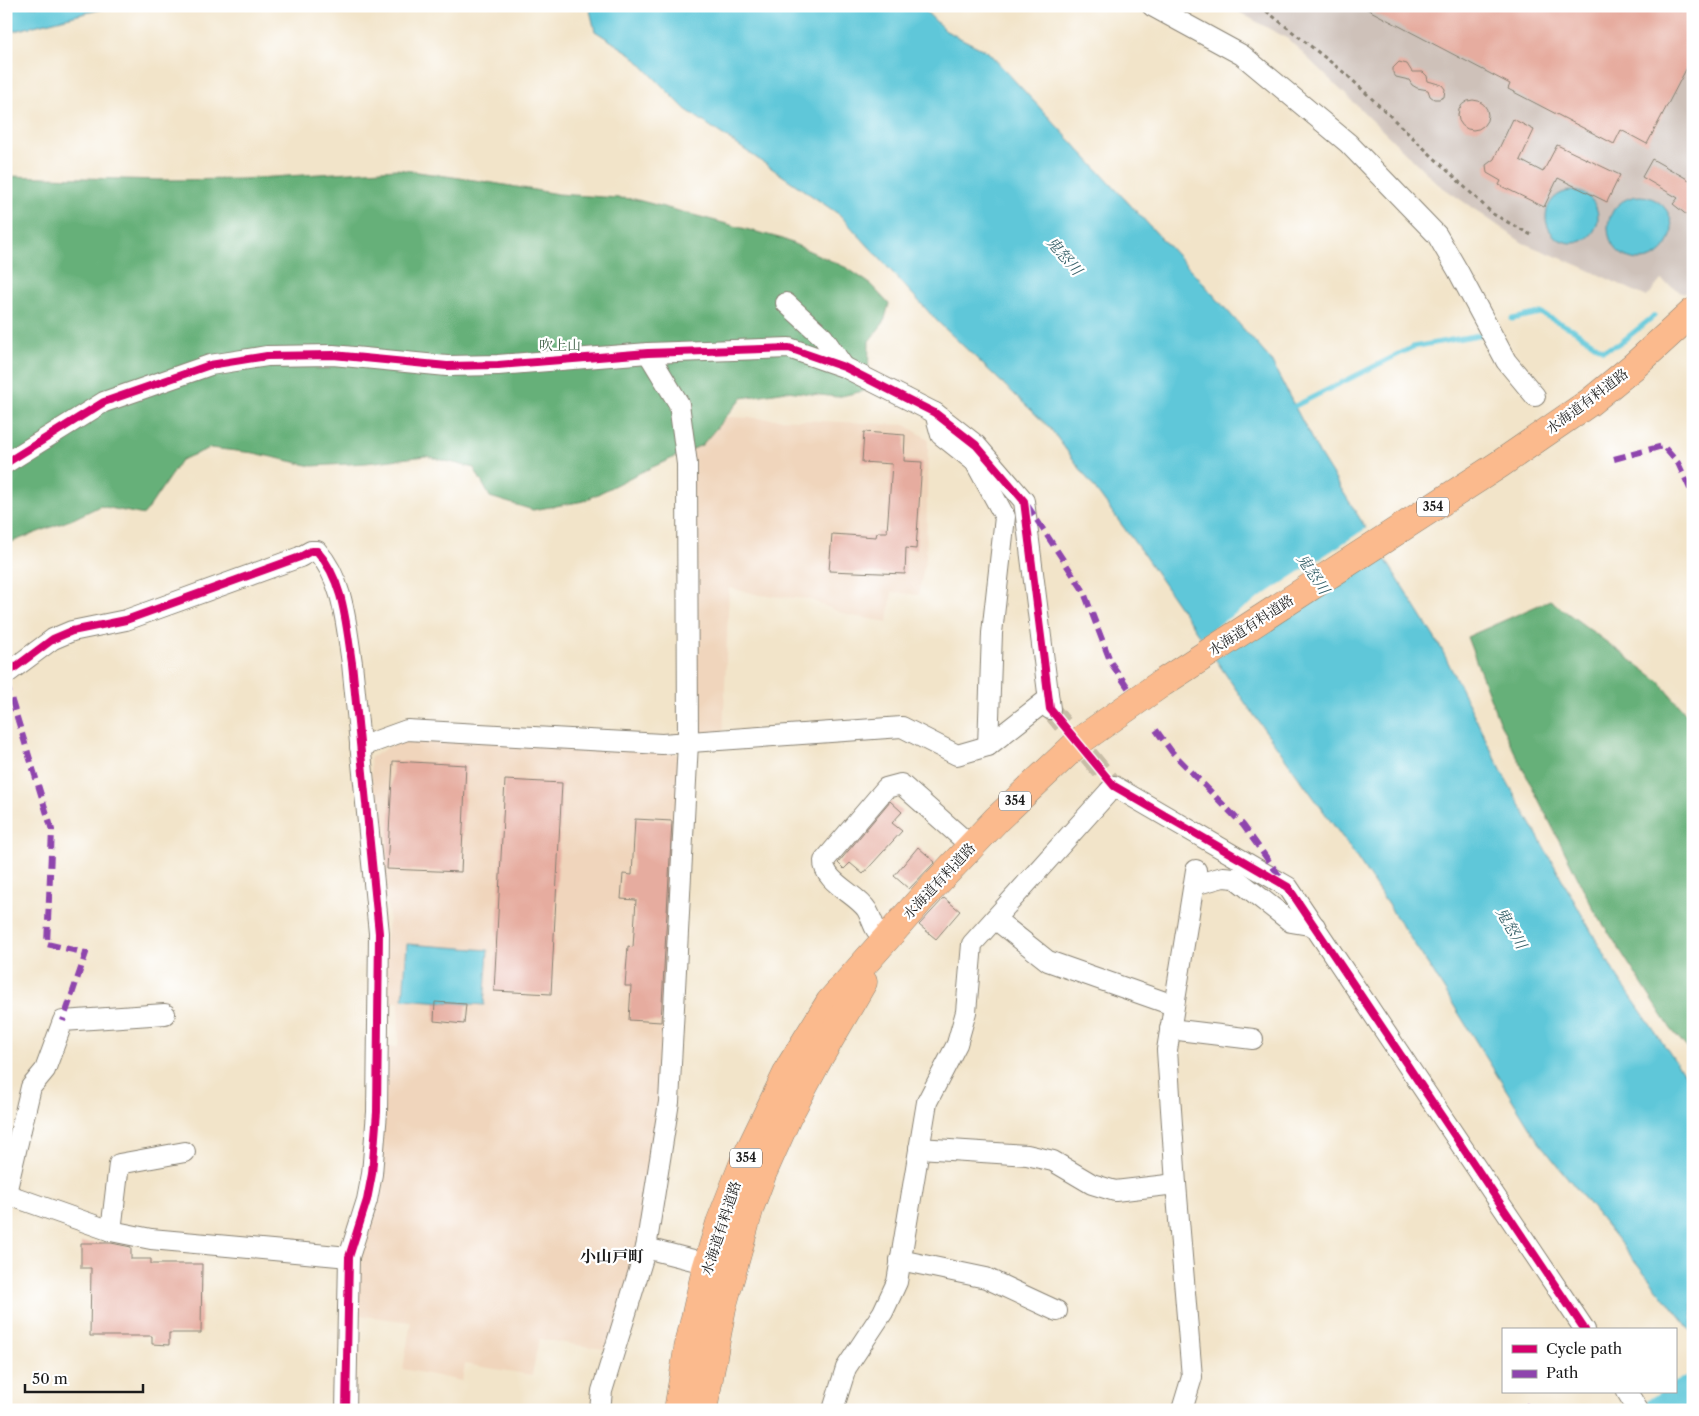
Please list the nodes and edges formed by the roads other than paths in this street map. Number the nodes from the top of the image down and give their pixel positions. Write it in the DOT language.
graph roads {
  1 [pos="1152,6"];
  2 [pos="786,303"];
  3 [pos="1692,312"];
  4 [pos="648,353"];
  5 [pos="844,367"];
  6 [pos="1535,396"];
  7 [pos="935,413"];
  8 [pos="6,463"];
  9 [pos="6,674"];
  10 [pos="688,743"];
  11 [pos="988,746"];
  12 [pos="360,747"];
  13 [pos="970,846"];
  14 [pos="995,919"];
  15 [pos="1315,926"];
  16 [pos="886,939"];
  17 [pos="1173,1005"];
  18 [pos="165,1014"];
  19 [pos="1170,1029"];
  20 [pos="1253,1039"];
  21 [pos="919,1148"];
  22 [pos="185,1152"];
  23 [pos="1176,1184"];
  24 [pos="6,1194"];
  25 [pos="111,1230"];
  26 [pos="646,1248"];
  27 [pos="349,1256"];
  28 [pos="693,1260"];
  29 [pos="900,1260"];
  30 [pos="1057,1311"];
  31 [pos="1584,1328"];
  32 [pos="1628,1394"];
  33 [pos="346,1410"];
  34 [pos="600,1410"];
  35 [pos="678,1410"];
  36 [pos="703,1410"];
  37 [pos="833,1410"];
  38 [pos="1182,1410"];
  39 [pos="1638,1410"];
  1 -- 6 [label="street"];
  2 -- 5 [label="street"];
  3 -- 13 [label="highway, 水海道有料道路 / 354"];
  4 -- 5 [label="street"];
  4 -- 8 [label="street"];
  4 -- 10 [label="street"];
  5 -- 7 [label="street"];
  7 -- 11 [label="street"];
  7 -- 11 [label="street"];
  9 -- 12 [label="street"];
  10 -- 11 [label="street"];
  10 -- 12 [label="street"];
  10 -- 26 [label="street"];
  12 -- 27 [label="street"];
  13 -- 16 [label="highway, 水海道有料道路 / 354"];
  13 -- 16 [label="street"];
  14 -- 15 [label="street"];
  14 -- 17 [label="street"];
  14 -- 21 [label="street"];
  15 -- 17 [label="street"];
  15 -- 31 [label="street"];
  16 -- 35 [label="highway, 水海道有料道路 / 354"];
  16 -- 36 [label="highway, 水海道有料道路 / 354"];
  17 -- 19 [label="street"];
  18 -- 24 [label="street"];
  19 -- 20 [label="street"];
  19 -- 23 [label="street"];
  21 -- 23 [label="street"];
  21 -- 29 [label="street"];
  22 -- 25 [label="street"];
  23 -- 38 [label="street"];
  24 -- 25 [label="street"];
  25 -- 27 [label="street"];
  26 -- 28 [label="street"];
  26 -- 34 [label="street"];
  27 -- 33 [label="street"];
  29 -- 30 [label="street"];
  29 -- 37 [label="street"];
  32 -- 39 [label="street"];
}
